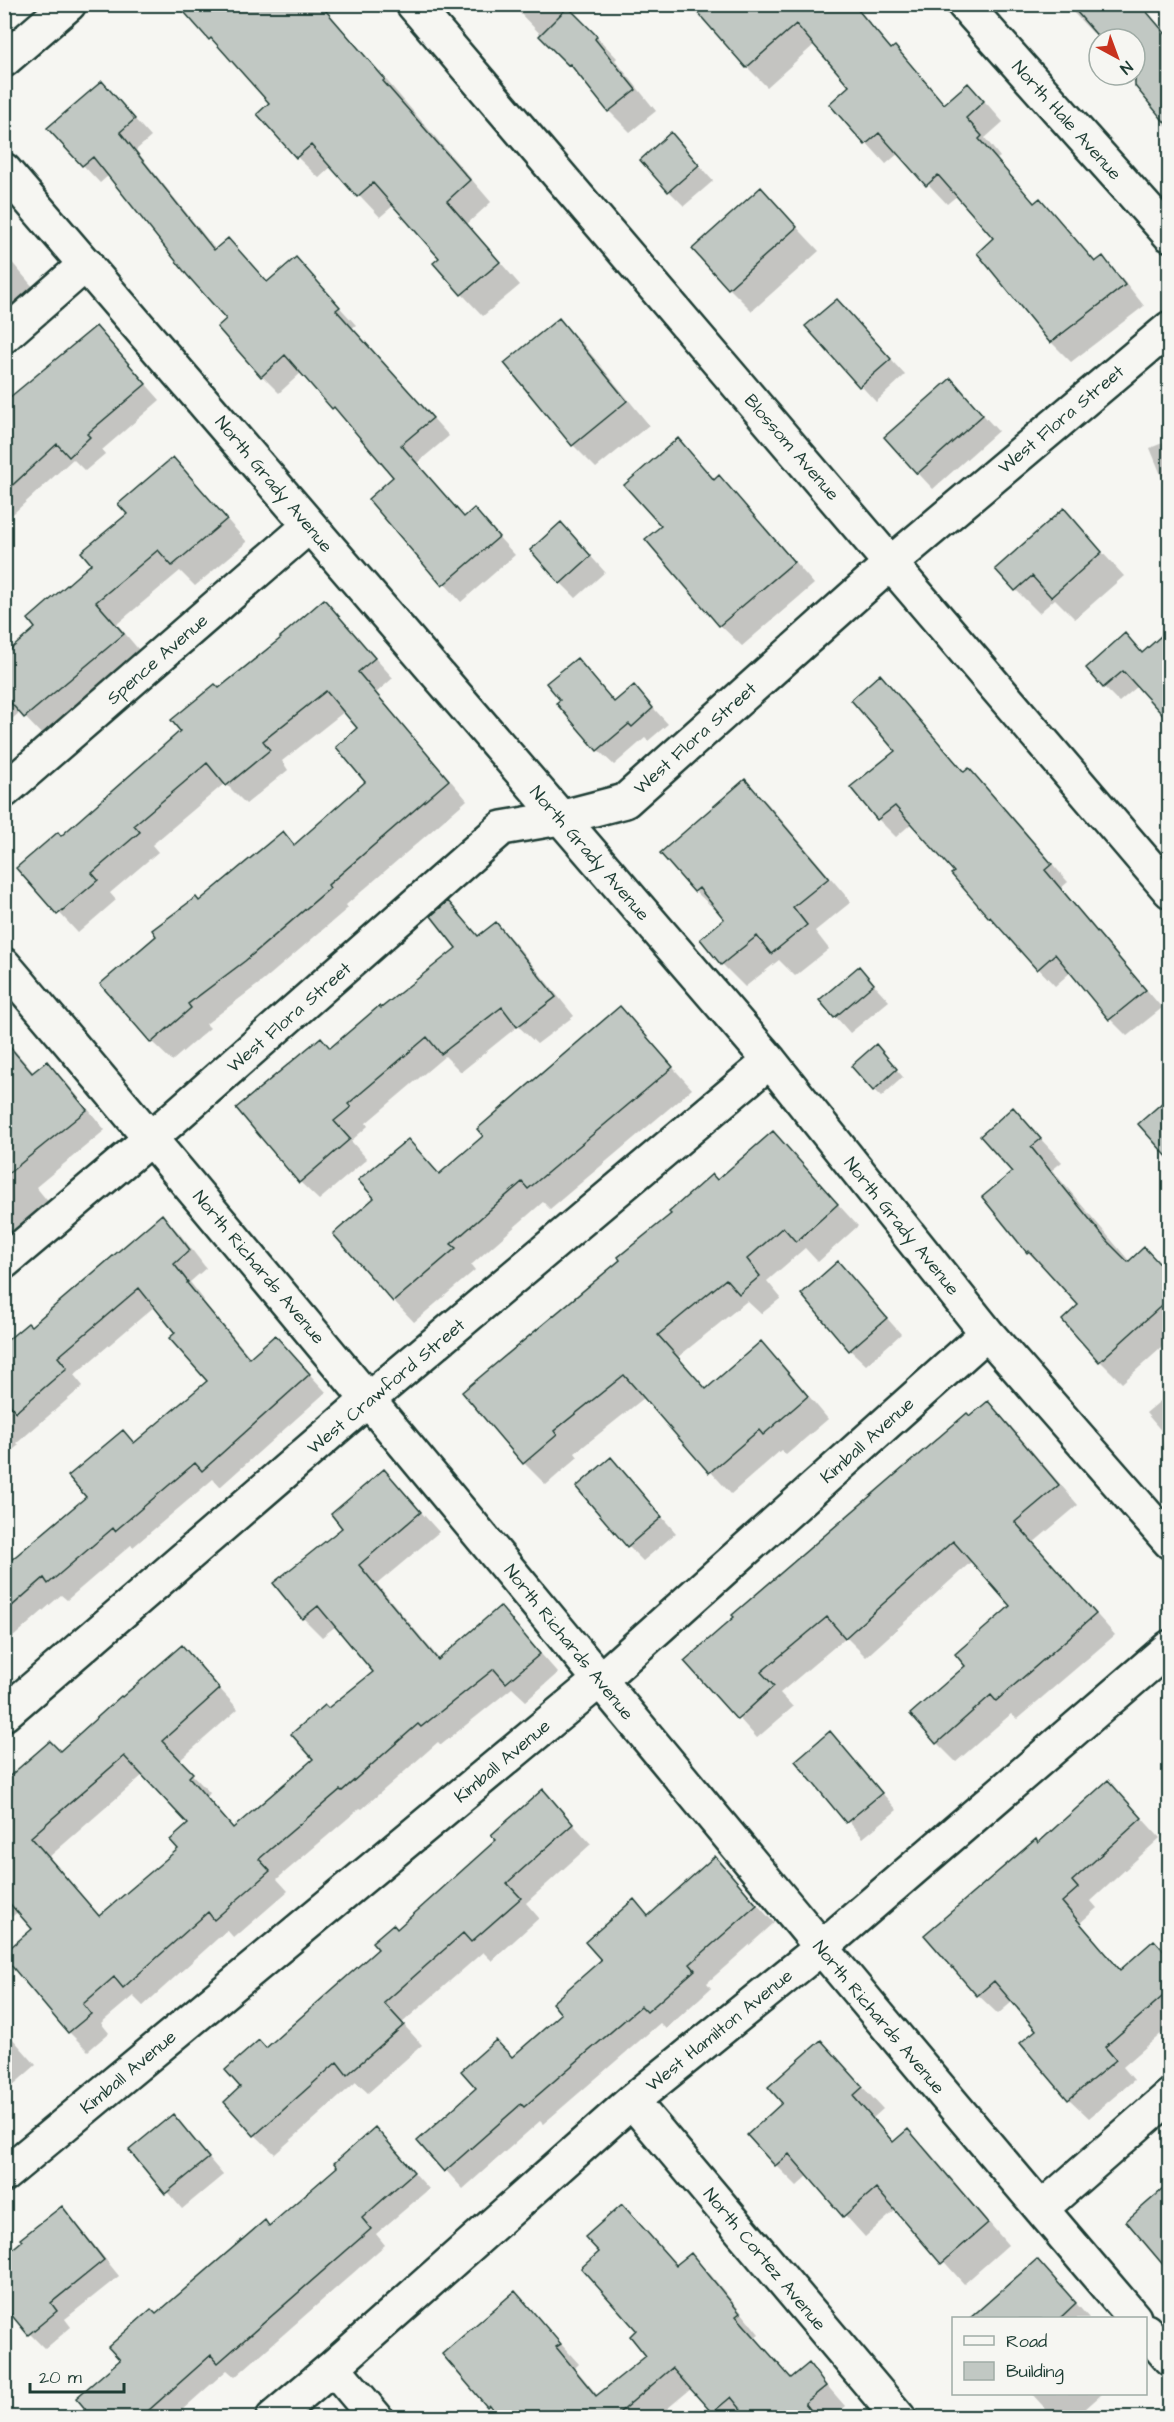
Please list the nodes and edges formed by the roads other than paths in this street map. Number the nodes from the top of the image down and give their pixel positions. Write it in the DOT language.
graph roads {
  1 [pos="69,4"];
  2 [pos="413,4"];
  3 [pos="964,4"];
  4 [pos="4,60"];
  5 [pos="4,170"];
  6 [pos="1170,235"];
  7 [pos="86,264"];
  8 [pos="1170,328"];
  9 [pos="4,336"];
  10 [pos="309,526"];
  11 [pos="891,562"];
  12 [pos="4,791"];
  13 [pos="560,818"];
  14 [pos="1170,891"];
  15 [pos="4,965"];
  16 [pos="770,1061"];
  17 [pos="151,1138"];
  18 [pos="4,1262"];
  19 [pos="987,1333"];
  20 [pos="369,1399"];
  21 [pos="1170,1542"];
  22 [pos="1170,1647"];
  23 [pos="600,1680"];
  24 [pos="4,1714"];
  25 [pos="821,1948"];
  26 [pos="1170,2096"];
  27 [pos="632,2101"];
  28 [pos="4,2175"];
  29 [pos="1041,2210"];
  30 [pos="1132,2317"];
  31 [pos="1147,2332"];
  32 [pos="1170,2359"];
  33 [pos="333,2367"];
  34 [pos="273,2418"];
  35 [pos="376,2418"];
  36 [pos="899,2418"];
  1 -- 4 [label="street"];
  2 -- 11 [label="street, Blossom Avenue"];
  3 -- 6 [label="street, North Hale Avenue"];
  5 -- 7 [label="street, North Grady Avenue"];
  7 -- 9 [label="street"];
  7 -- 10 [label="street, North Grady Avenue"];
  8 -- 11 [label="street, West Flora Street"];
  10 -- 12 [label="street, Spence Avenue"];
  10 -- 13 [label="street, North Grady Avenue"];
  11 -- 13 [label="street, West Flora Street"];
  11 -- 14 [label="street, Blossom Avenue"];
  13 -- 16 [label="street, North Grady Avenue"];
  13 -- 17 [label="street, West Flora Street"];
  15 -- 17 [label="street, North Richards Avenue"];
  16 -- 19 [label="street, North Grady Avenue"];
  16 -- 20 [label="street, West Crawford Street"];
  17 -- 18 [label="street, West Flora Street"];
  17 -- 20 [label="street, North Richards Avenue"];
  19 -- 21 [label="street, North Grady Avenue"];
  19 -- 23 [label="street, Kimball Avenue"];
  20 -- 23 [label="street, North Richards Avenue"];
  20 -- 24 [label="street, West Crawford Street"];
  22 -- 25 [label="street, West Hamilton Avenue"];
  23 -- 25 [label="street, North Richards Avenue"];
  23 -- 28 [label="street, Kimball Avenue"];
  25 -- 27 [label="street, West Hamilton Avenue"];
  25 -- 29 [label="street, North Richards Avenue"];
  26 -- 29 [label="street"];
  27 -- 33 [label="street, West Hamilton Avenue"];
  27 -- 36 [label="street, North Cortez Avenue"];
  29 -- 30 [label="street, North Richards Avenue"];
  31 -- 32 [label="street"];
  33 -- 34 [label="street, West Hamilton Avenue"];
  33 -- 35 [label="street"];
}
